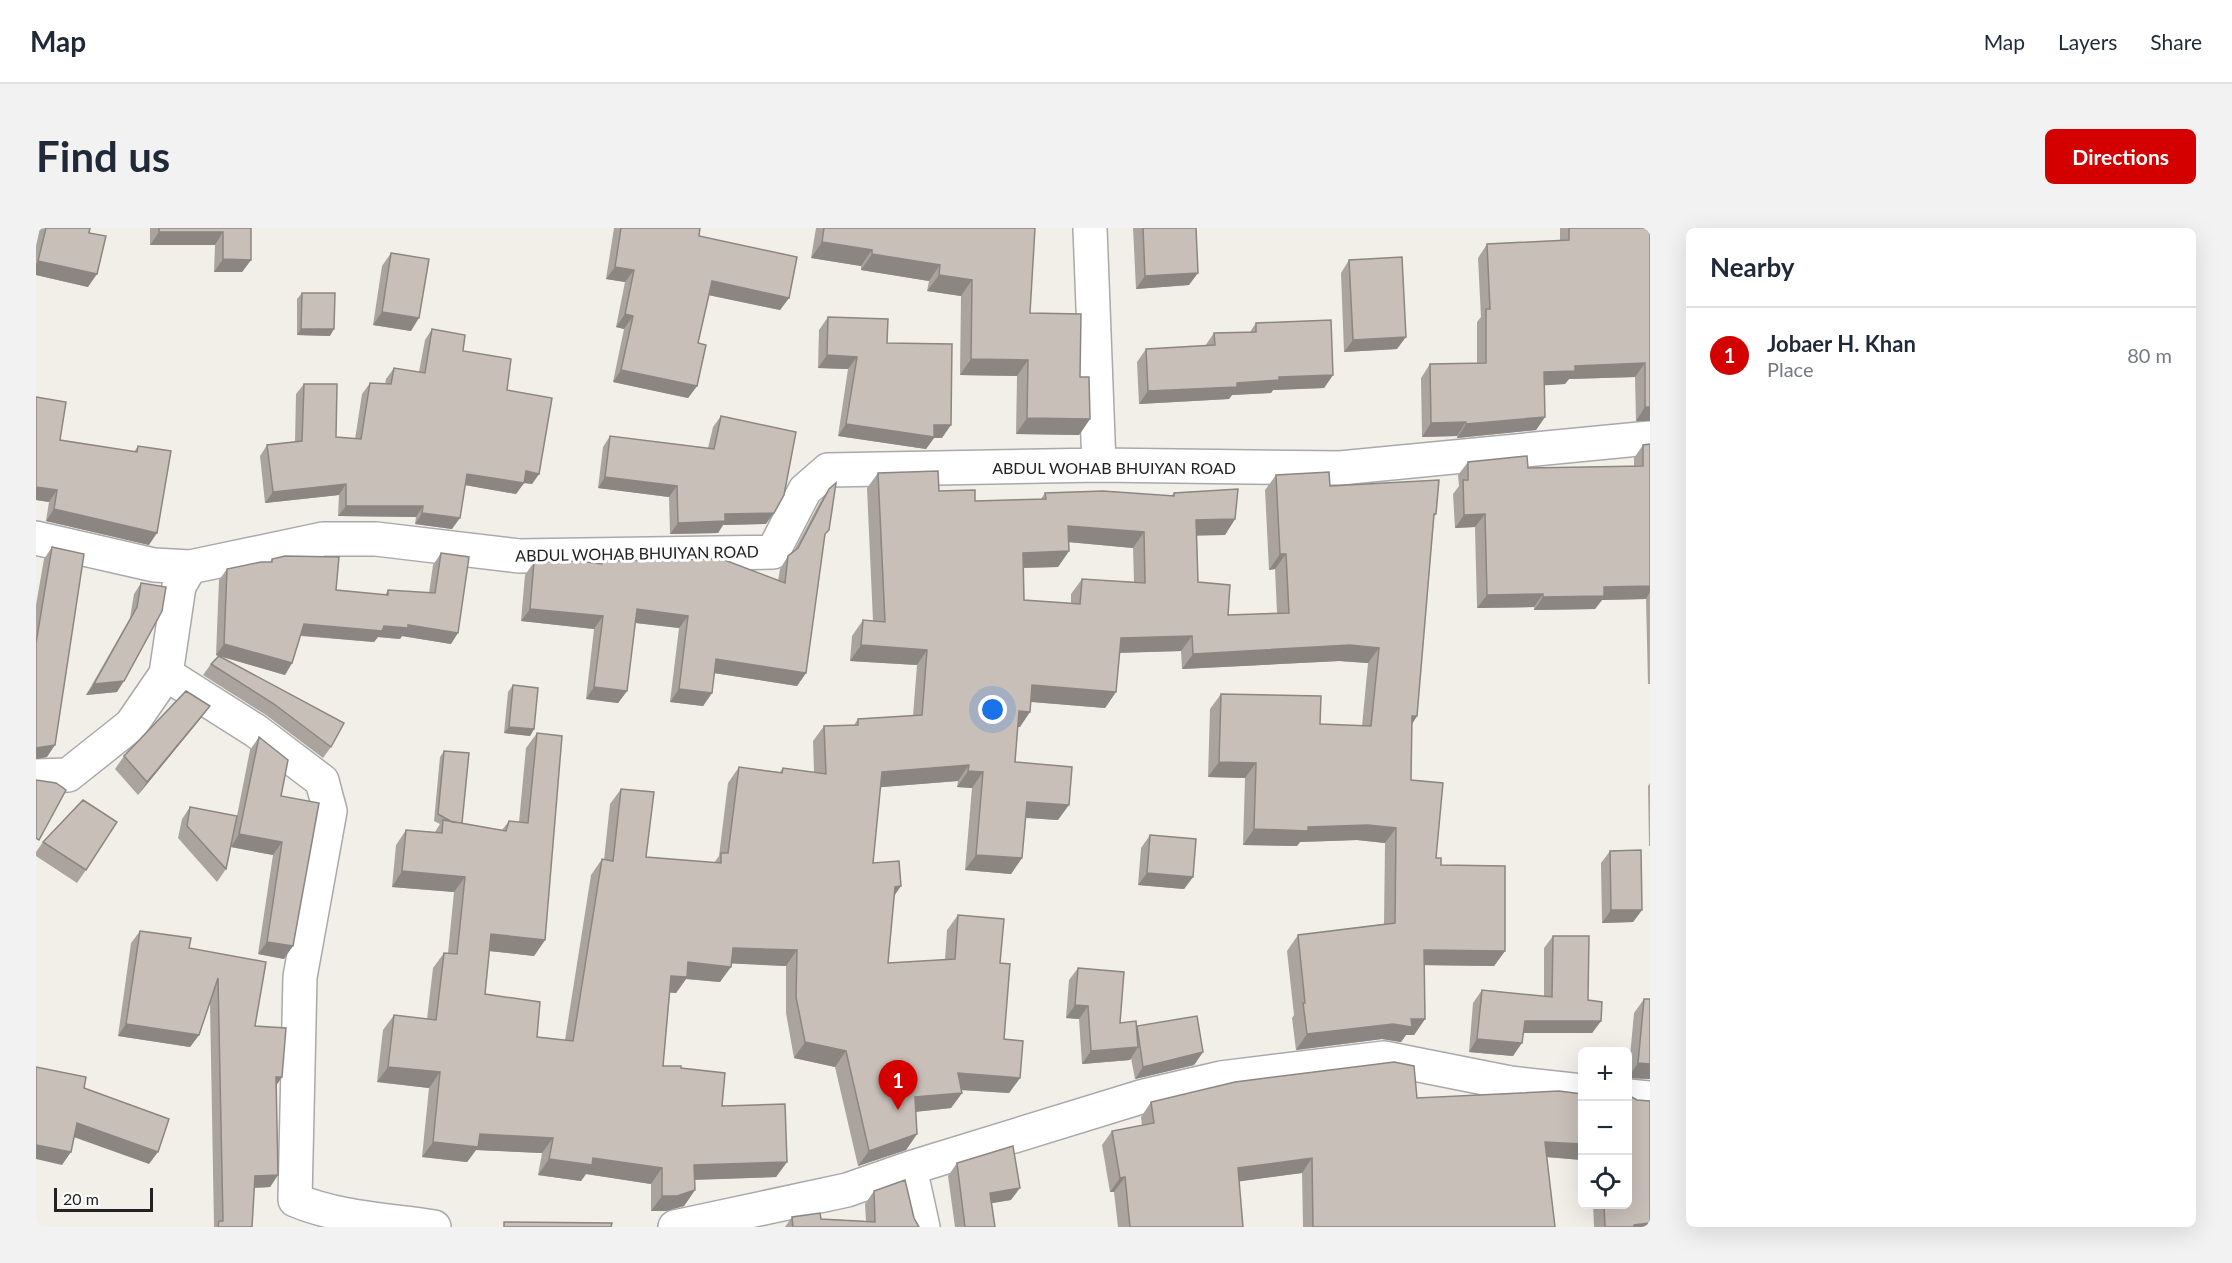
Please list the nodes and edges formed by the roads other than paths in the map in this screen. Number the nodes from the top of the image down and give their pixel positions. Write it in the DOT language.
graph roads {
  1 [pos="1090,228"];
  2 [pos="1650,438"];
  3 [pos="1099,465"];
  4 [pos="36,538"];
  5 [pos="190,567"];
  6 [pos="165,674"];
  7 [pos="36,776"];
  8 [pos="1578,1091"];
  9 [pos="1632,1096"];
  10 [pos="1650,1098"];
  11 [pos="910,1168"];
  12 [pos="434,1227"];
  13 [pos="675,1227"];
  14 [pos="923,1227"];
  1 -- 3 [label="street"];
  2 -- 3 [label="street, ABDUL WOHAB BHUIYAN ROAD"];
  3 -- 5 [label="street, ABDUL WOHAB BHUIYAN ROAD"];
  4 -- 5 [label="street"];
  5 -- 6 [label="street"];
  6 -- 7 [label="street"];
  6 -- 12 [label="street"];
  8 -- 11 [label="street"];
  9 -- 10 [label="street"];
  11 -- 13 [label="street"];
  11 -- 14 [label="street"];
}
